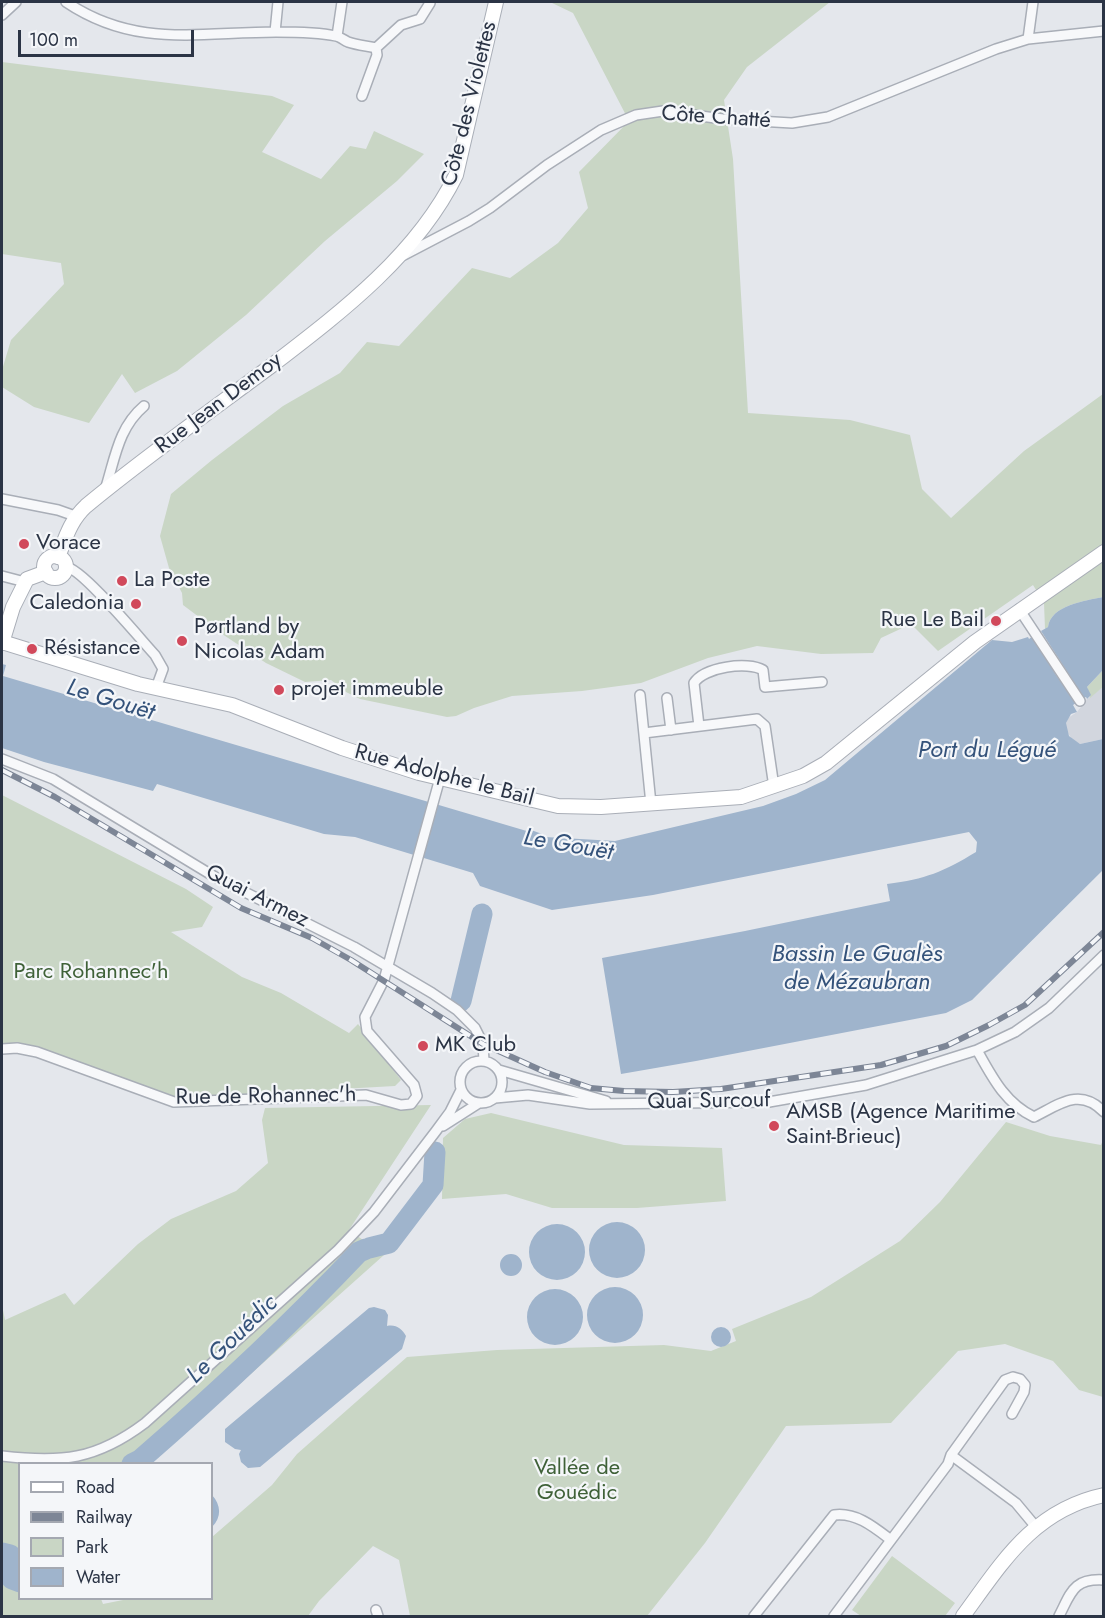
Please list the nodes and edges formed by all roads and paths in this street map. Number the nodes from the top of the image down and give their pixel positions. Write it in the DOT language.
graph roads {
  1 [pos="16,2"];
  2 [pos="66,2"];
  3 [pos="278,2"];
  4 [pos="342,2"];
  5 [pos="496,2"];
  6 [pos="1033,2"];
  7 [pos="430,3"];
  8 [pos="2,15"];
  9 [pos="1104,31"];
  10 [pos="275,32"];
  11 [pos="337,36"];
  12 [pos="1028,39"];
  13 [pos="376,48"];
  14 [pos="362,96"];
  15 [pos="394,260"];
  16 [pos="144,406"];
  17 [pos="105,490"];
  18 [pos="2,499"];
  19 [pos="75,516"];
  20 [pos="1104,552"];
  21 [pos="62,562"];
  22 [pos="2,576"];
  23 [pos="25,582"];
  24 [pos="1019,609"];
  25 [pos="2,643"];
  26 [pos="822,682"];
  27 [pos="156,688"];
  28 [pos="640,695"];
  29 [pos="667,698"];
  30 [pos="1080,701"];
  31 [pos="699,726"];
  32 [pos="671,730"];
  33 [pos="644,733"];
  34 [pos="2,759"];
  35 [pos="440,778"];
  36 [pos="774,787"];
  37 [pos="651,804"];
  38 [pos="1104,955"];
  39 [pos="387,966"];
  40 [pos="2,1049"];
  41 [pos="977,1050"];
  42 [pos="483,1060"];
  43 [pos="499,1070"];
  44 [pos="461,1090"];
  45 [pos="495,1098"];
  46 [pos="479,1103"];
  47 [pos="613,1103"];
  48 [pos="1104,1112"];
  49 [pos="436,1131"];
  50 [pos="1012,1414"];
  51 [pos="951,1455"];
  52 [pos="2,1456"];
  53 [pos="1104,1495"];
  54 [pos="1036,1527"];
  55 [pos="891,1540"];
  56 [pos="1104,1580"];
  57 [pos="754,1617"];
  58 [pos="834,1617"];
  59 [pos="963,1617"];
  60 [pos="1059,1617"];
  1 -- 8 [label="street"];
  2 -- 10 [label="street"];
  3 -- 10 [label="street"];
  4 -- 11 [label="street"];
  5 -- 15 [label="street, Côte des Violettes"];
  6 -- 12 [label="street"];
  7 -- 13 [label="street"];
  9 -- 12 [label="street, Côte Chatté"];
  10 -- 11 [label="street"];
  11 -- 13 [label="street"];
  12 -- 15 [label="street, Côte Chatté"];
  13 -- 14 [label="street"];
  15 -- 17 [label="street, Rue Jean Demoy"];
  16 -- 17 [label="street"];
  17 -- 19 [label="street, Rue Jean Demoy"];
  18 -- 19 [label="street"];
  19 -- 21 [label="street, Rue Jean Demoy"];
  20 -- 24 [label="street, Rue Adolphe le Bail"];
  21 -- 23 [label="street, Rue Jean Demoy"];
  21 -- 27 [label="street"];
  22 -- 23 [label="street"];
  23 -- 25 [label="street"];
  24 -- 30 [label="street"];
  24 -- 36 [label="street, Rue Adolphe le Bail"];
  25 -- 27 [label="street, Rue Adolphe le Bail"];
  26 -- 31 [label="street"];
  27 -- 35 [label="street, Rue Adolphe le Bail"];
  28 -- 33 [label="street"];
  29 -- 32 [label="street"];
  31 -- 32 [label="street"];
  31 -- 36 [label="street"];
  32 -- 33 [label="street"];
  33 -- 37 [label="street"];
  34 -- 39 [label="street, Quai Armez"];
  35 -- 37 [label="street, Rue Adolphe le Bail"];
  35 -- 39 [label="street"];
  36 -- 37 [label="street, Rue Adolphe le Bail"];
  38 -- 41 [label="street, Quai Surcouf"];
  39 -- 40 [label="street, Rue de Rohannec'h"];
  39 -- 42 [label="street, Quai Armez"];
  41 -- 47 [label="street, Quai Surcouf"];
  41 -- 48 [label="street"];
  42 -- 43 [label="street"];
  42 -- 44 [label="street"];
  43 -- 45 [label="street"];
  43 -- 47 [label="street, Quai Surcouf"];
  44 -- 46 [label="street"];
  44 -- 49 [label="street"];
  45 -- 46 [label="street"];
  45 -- 47 [label="street, Quai Surcouf"];
  46 -- 49 [label="street"];
  49 -- 52 [label="street"];
  50 -- 51 [label="street"];
  51 -- 54 [label="street"];
  51 -- 55 [label="street"];
  53 -- 54 [label="street"];
  54 -- 59 [label="street"];
  55 -- 57 [label="street"];
  55 -- 58 [label="street"];
  56 -- 60 [label="street"];
}
